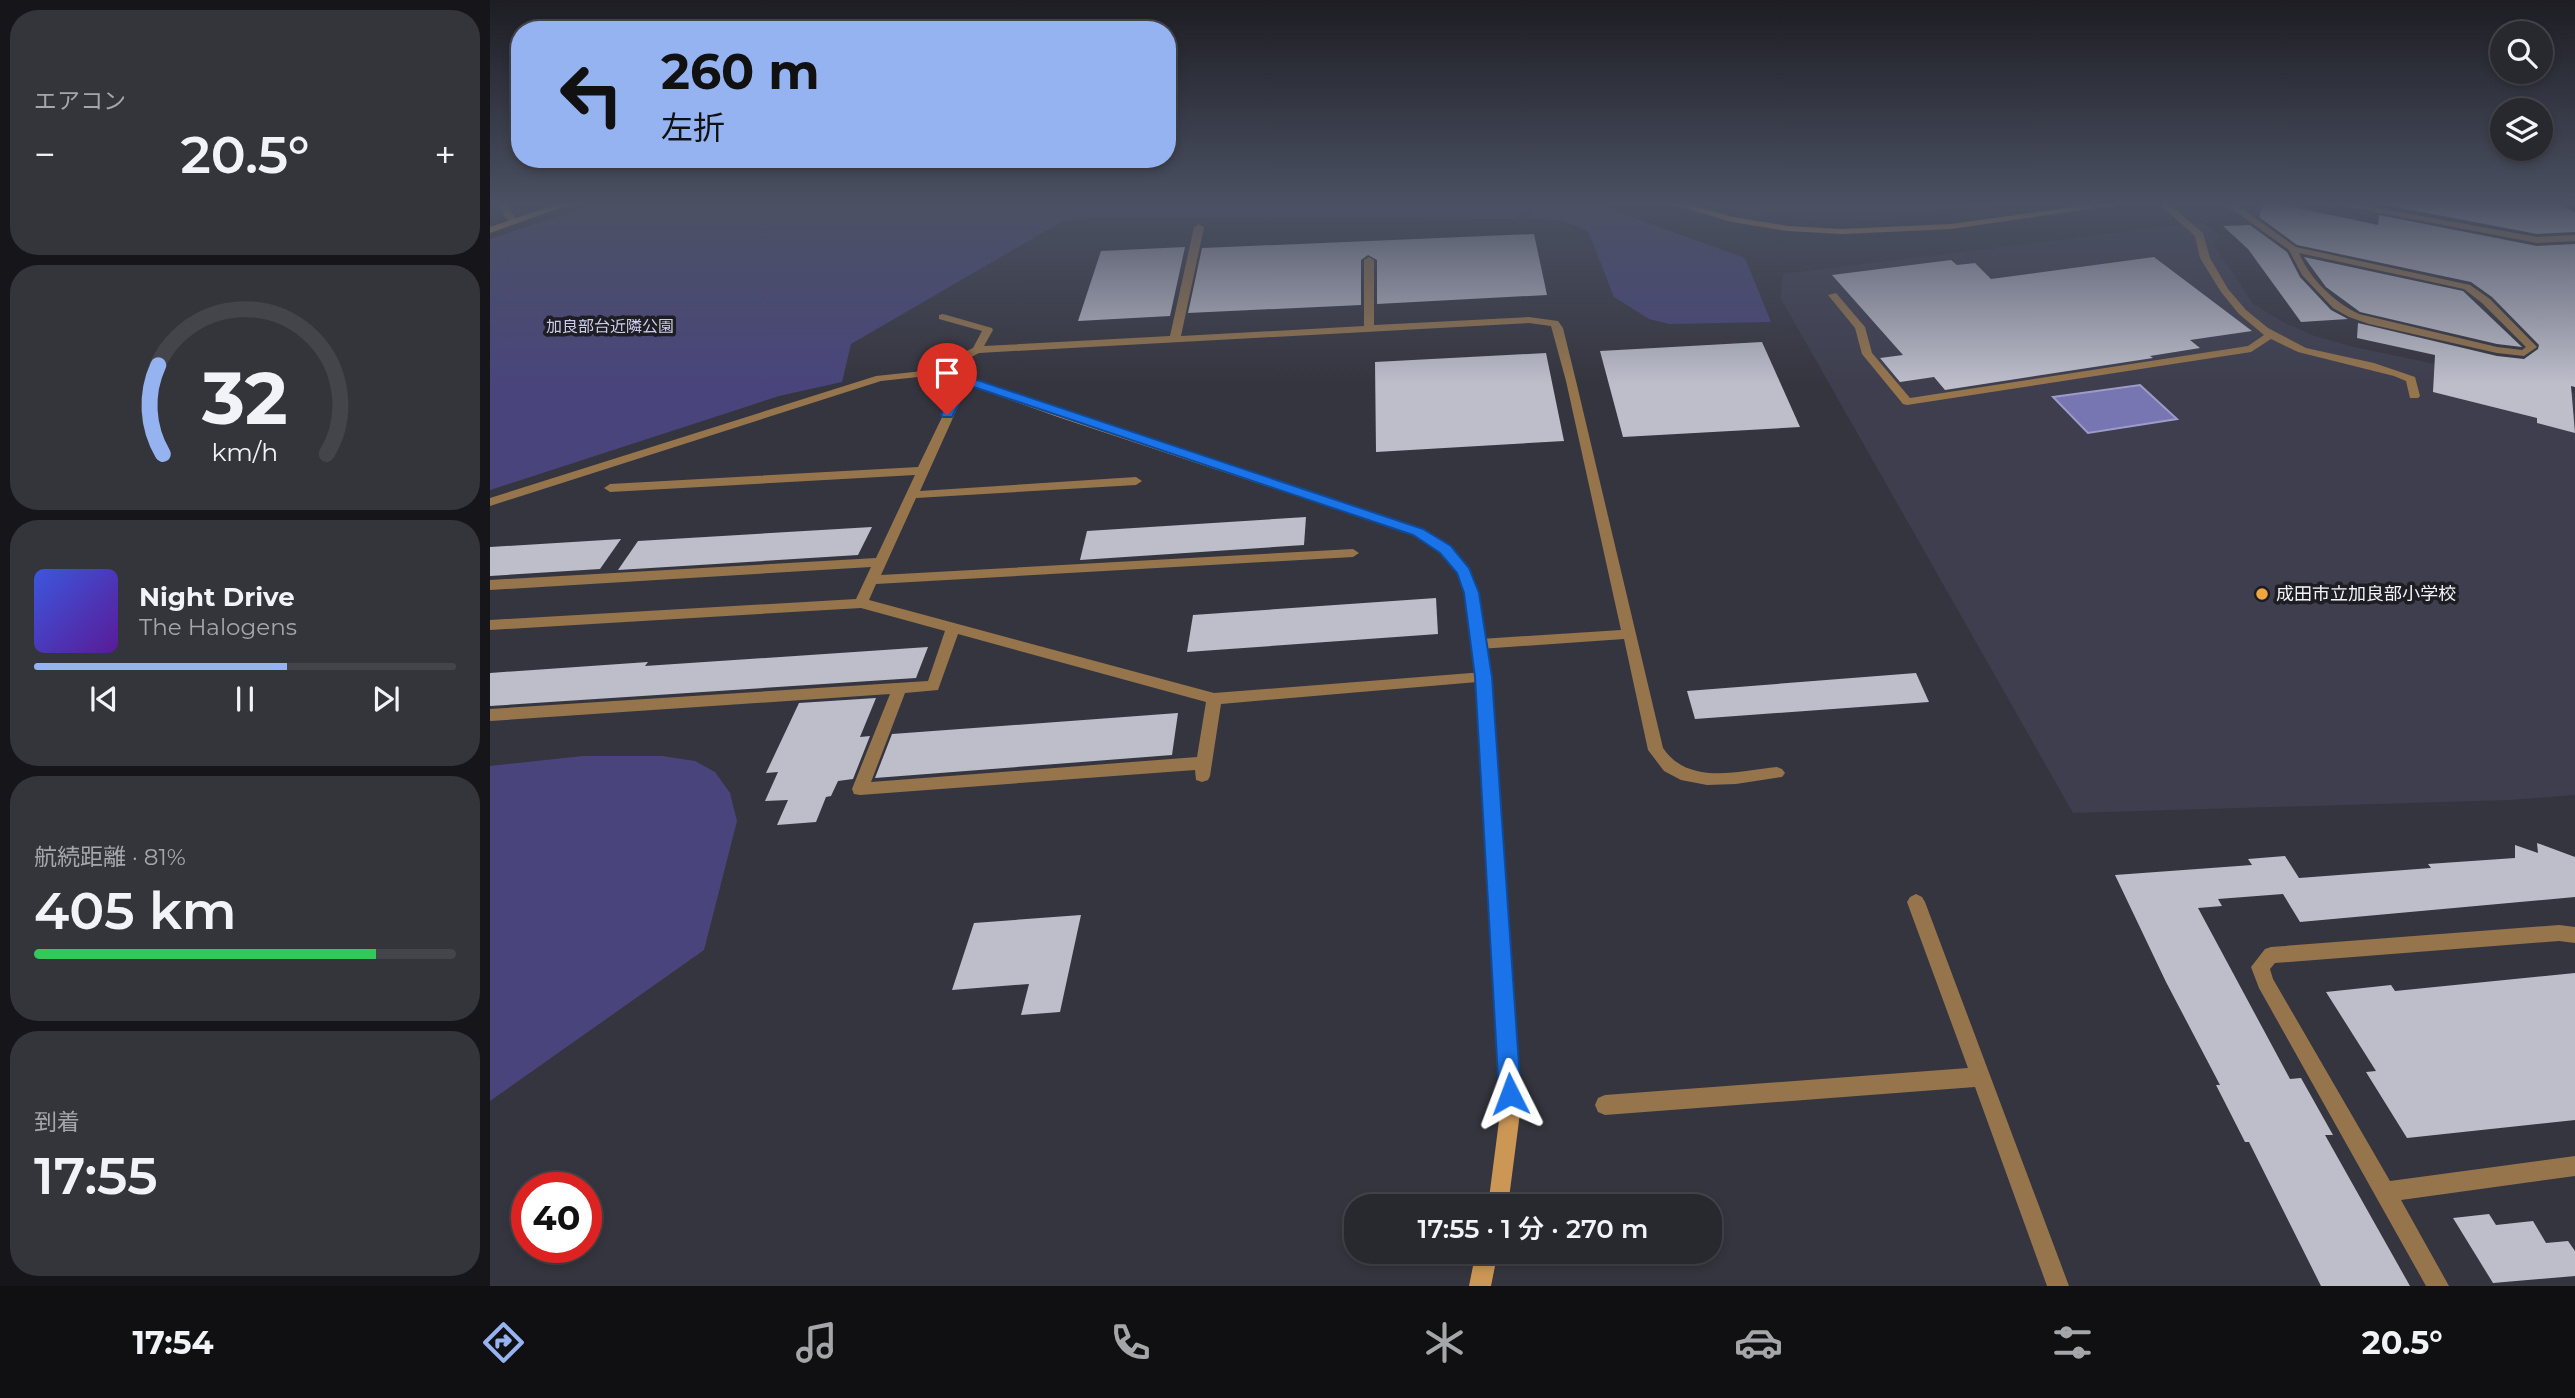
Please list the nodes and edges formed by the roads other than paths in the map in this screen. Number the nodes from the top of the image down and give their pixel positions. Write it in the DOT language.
graph roads {
  1 [pos="1191,264"];
  2 [pos="1369,264"];
  3 [pos="2208,264"];
  4 [pos="2299,264"];
  5 [pos="2362,264"];
  6 [pos="1833,295"];
  7 [pos="943,317"];
  8 [pos="1369,328"];
  9 [pos="2271,334"];
  10 [pos="1175,339"];
  11 [pos="978,350"];
  12 [pos="942,372"];
  13 [pos="965,380"];
  14 [pos="2414,396"];
  15 [pos="921,471"];
  16 [pos="1136,481"];
  17 [pos="610,488"];
  18 [pos="910,495"];
  19 [pos="490,502"];
  20 [pos="1353,554"];
  21 [pos="879,562"];
  22 [pos="871,580"];
  23 [pos="490,585"];
  24 [pos="861,603"];
  25 [pos="490,625"];
  26 [pos="953,629"];
  27 [pos="1629,634"];
  28 [pos="1480,644"];
  29 [pos="1484,677"];
  30 [pos="900,688"];
  31 [pos="1214,699"];
  32 [pos="490,715"];
  33 [pos="1777,773"];
  34 [pos="1916,902"];
  35 [pos="2575,935"];
  36 [pos="1981,1077"];
  37 [pos="1605,1105"];
  38 [pos="2575,1166"];
  39 [pos="2385,1192"];
  40 [pos="1500,1194"];
  41 [pos="1484,1264"];
  42 [pos="1480,1286"];
  43 [pos="2058,1286"];
  44 [pos="2438,1286"];
  1 -- 10 [label="street"];
  2 -- 8 [label="street"];
  3 -- 9 [label="street"];
  4 -- 5 [label="street"];
  6 -- 9 [label="street"];
  7 -- 11 [label="street"];
  8 -- 10 [label="street"];
  8 -- 27 [label="street"];
  9 -- 14 [label="street"];
  10 -- 11 [label="street"];
  11 -- 12 [label="street"];
  12 -- 13 [label="street"];
  12 -- 19 [label="street"];
  13 -- 15 [label="street"];
  13 -- 28 [label="street"];
  15 -- 17 [label="street"];
  15 -- 18 [label="street"];
  16 -- 18 [label="street"];
  18 -- 21 [label="street"];
  20 -- 22 [label="street"];
  21 -- 22 [label="street"];
  21 -- 23 [label="street"];
  22 -- 24 [label="street"];
  24 -- 25 [label="street"];
  24 -- 26 [label="street"];
  26 -- 30 [label="street"];
  26 -- 31 [label="street"];
  27 -- 28 [label="street"];
  27 -- 33 [label="street"];
  28 -- 29 [label="street"];
  29 -- 31 [label="street"];
  29 -- 40 [label="street"];
  30 -- 31 [label="street"];
  30 -- 32 [label="street"];
  34 -- 36 [label="street"];
  35 -- 39 [label="street"];
  36 -- 37 [label="street"];
  36 -- 43 [label="street"];
  38 -- 39 [label="street"];
  39 -- 44 [label="street"];
  41 -- 42 [label="street"];
}
